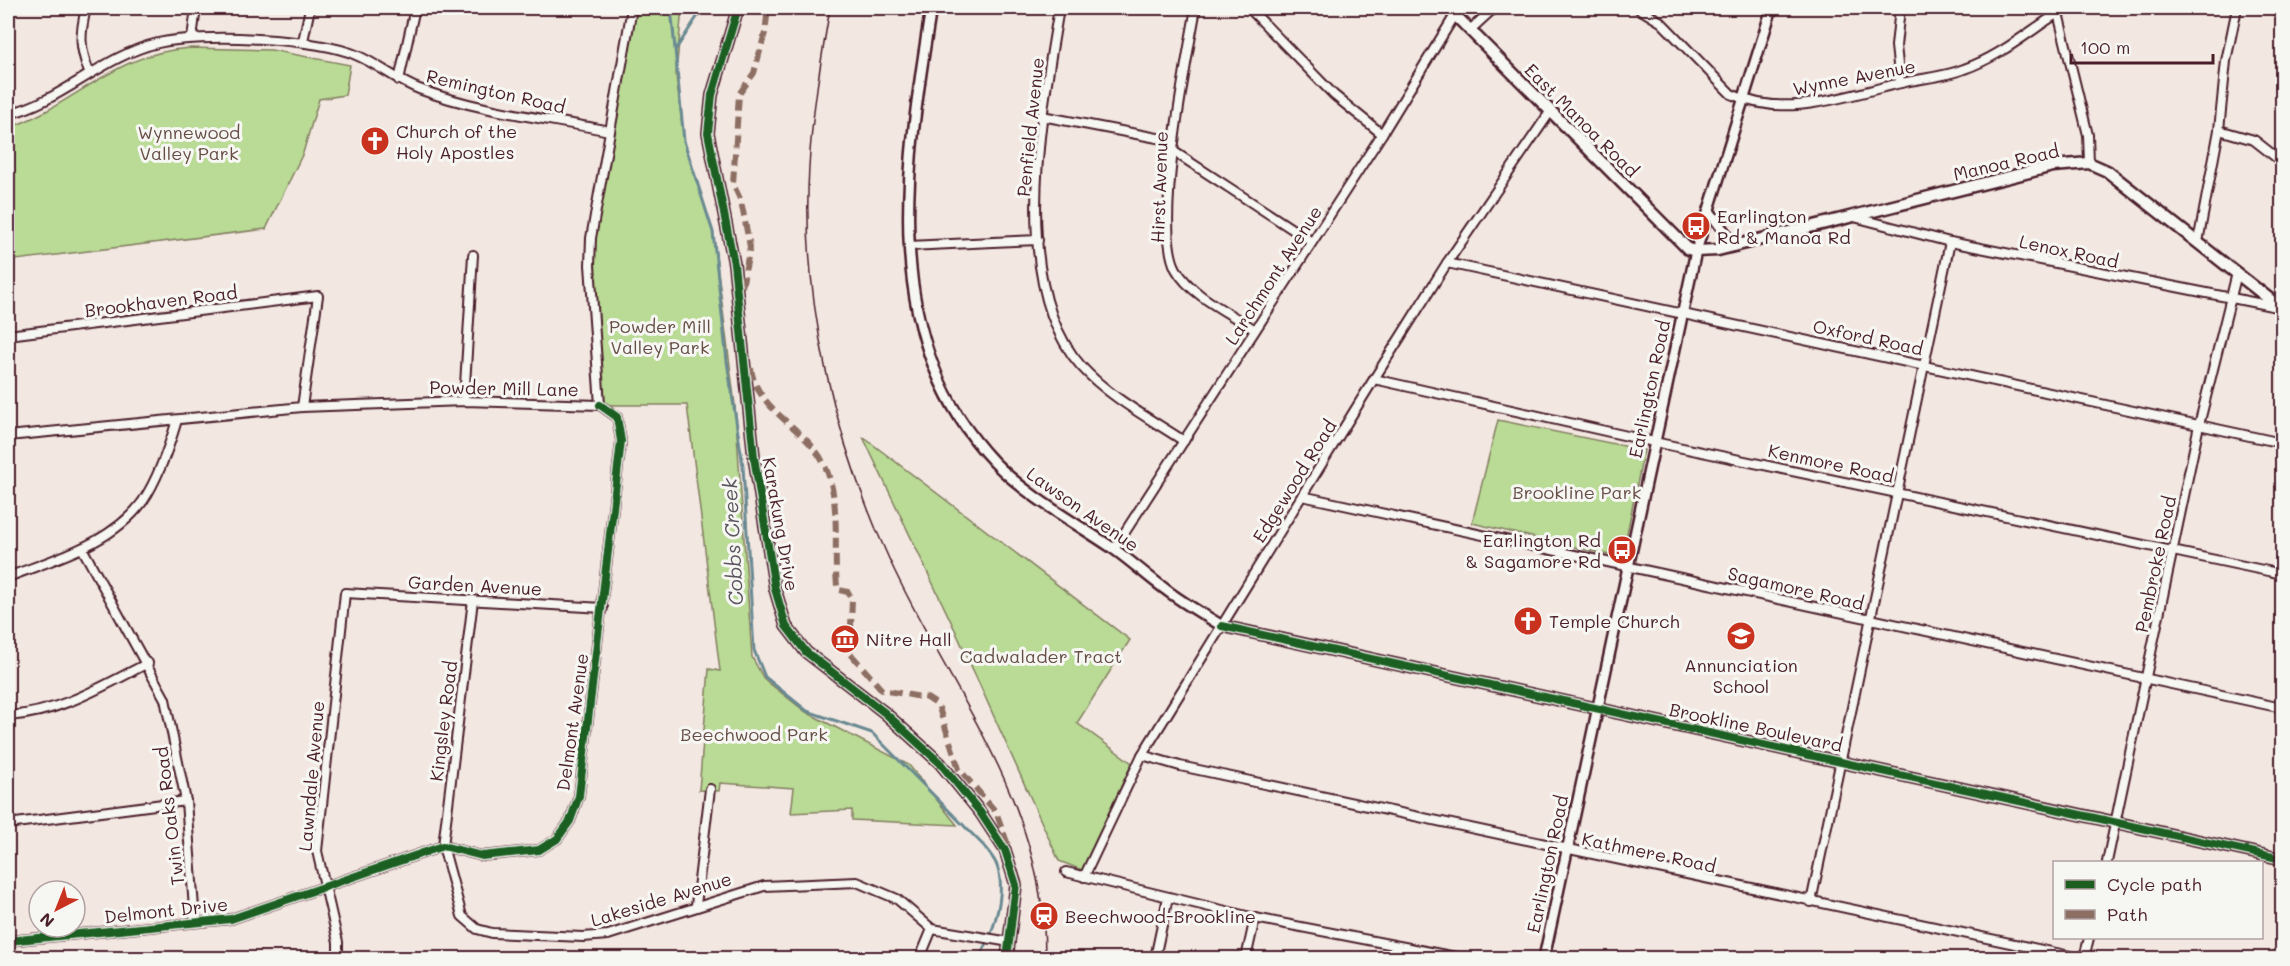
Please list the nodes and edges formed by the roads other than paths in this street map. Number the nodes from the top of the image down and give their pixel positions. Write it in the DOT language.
graph roads {
  1 [pos="86,8"];
  2 [pos="196,8"];
  3 [pos="310,8"];
  4 [pos="415,8"];
  5 [pos="632,8"];
  6 [pos="738,8"];
  7 [pos="931,8"];
  8 [pos="1059,8"];
  9 [pos="1196,8"];
  10 [pos="1249,8"];
  11 [pos="1494,8"];
  12 [pos="1638,8"];
  13 [pos="1772,8"];
  14 [pos="1900,8"];
  15 [pos="2237,8"];
  16 [pos="2273,8"];
  17 [pos="2059,10"];
  18 [pos="1451,11"];
  19 [pos="2283,15"];
  20 [pos="1470,30"];
  21 [pos="192,38"];
  22 [pos="303,41"];
  23 [pos="89,72"];
  24 [pos="399,80"];
  25 [pos="1900,83"];
  26 [pos="1744,100"];
  27 [pos="1550,112"];
  28 [pos="8,114"];
  29 [pos="1042,116"];
  30 [pos="2219,129"];
  31 [pos="610,131"];
  32 [pos="1382,134"];
  33 [pos="1173,141"];
  34 [pos="1173,151"];
  35 [pos="2283,162"];
  36 [pos="2089,163"];
  37 [pos="1709,211"];
  38 [pos="1853,216"];
  39 [pos="1038,240"];
  40 [pos="1312,242"];
  41 [pos="1950,242"];
  42 [pos="2198,242"];
  43 [pos="909,246"];
  44 [pos="1735,246"];
  45 [pos="1696,251"];
  46 [pos="473,255"];
  47 [pos="1447,263"];
  48 [pos="2237,273"];
  49 [pos="2230,299"];
  50 [pos="2281,308"];
  51 [pos="1682,313"];
  52 [pos="1255,330"];
  53 [pos="8,335"];
  54 [pos="1924,364"];
  55 [pos="1374,379"];
  56 [pos="464,401"];
  57 [pos="600,405"];
  58 [pos="302,407"];
  59 [pos="177,420"];
  60 [pos="2199,425"];
  61 [pos="8,436"];
  62 [pos="1184,441"];
  63 [pos="1654,442"];
  64 [pos="2283,443"];
  65 [pos="1897,492"];
  66 [pos="1302,496"];
  67 [pos="82,548"];
  68 [pos="1114,549"];
  69 [pos="2173,550"];
  70 [pos="1628,567"];
  71 [pos="2283,574"];
  72 [pos="8,577"];
  73 [pos="345,593"];
  74 [pos="473,600"];
  75 [pos="603,608"];
  76 [pos="1871,621"];
  77 [pos="1222,626"];
  78 [pos="148,663"];
  79 [pos="2146,678"];
  80 [pos="1597,708"];
  81 [pos="2283,708"];
  82 [pos="8,716"];
  83 [pos="1142,755"];
  84 [pos="1840,760"];
  85 [pos="710,789"];
  86 [pos="186,801"];
  87 [pos="8,824"];
  88 [pos="2117,824"];
  89 [pos="443,846"];
  90 [pos="1567,849"];
  91 [pos="2283,859"];
  92 [pos="2107,861"];
  93 [pos="1066,872"];
  94 [pos="1084,877"];
  95 [pos="326,886"];
  96 [pos="1168,897"];
  97 [pos="1811,902"];
  98 [pos="696,906"];
  99 [pos="1255,918"];
  100 [pos="195,922"];
  101 [pos="932,929"];
  102 [pos="2089,939"];
  103 [pos="1005,941"];
  104 [pos="8,942"];
  105 [pos="338,958"];
  106 [pos="920,958"];
  107 [pos="1008,958"];
  108 [pos="1155,958"];
  109 [pos="1246,958"];
  110 [pos="1461,958"];
  111 [pos="1544,958"];
  112 [pos="2082,958"];
  1 -- 23 [label="street"];
  2 -- 21 [label="street"];
  3 -- 22 [label="street"];
  4 -- 24 [label="street"];
  5 -- 31 [label="street, Powder Mill Lane"];
  6 -- 103 [label="street, Karakung Drive"];
  7 -- 43 [label="street, Lawson Avenue"];
  8 -- 29 [label="street, Penfield Avenue"];
  9 -- 33 [label="street, Hirst Avenue"];
  10 -- 32 [label="street"];
  11 -- 20 [label="street"];
  12 -- 26 [label="street, Wynne Avenue"];
  13 -- 26 [label="street, Earlington Road"];
  14 -- 25 [label="street"];
  15 -- 30 [label="street"];
  16 -- 19 [label="street"];
  17 -- 25 [label="street, Wynne Avenue"];
  17 -- 36 [label="street"];
  18 -- 20 [label="main road, East Manoa Road"];
  18 -- 32 [label="street, Larchmont Avenue"];
  20 -- 27 [label="main road, East Manoa Road"];
  21 -- 22 [label="street, Remington Road"];
  21 -- 23 [label="street, Remington Road"];
  22 -- 24 [label="street, Remington Road"];
  23 -- 28 [label="street, Remington Road"];
  24 -- 31 [label="street, Remington Road"];
  25 -- 26 [label="street, Wynne Avenue"];
  26 -- 37 [label="street, Earlington Road"];
  27 -- 45 [label="main road, East Manoa Road"];
  27 -- 47 [label="street, Edgewood Road"];
  29 -- 33 [label="street"];
  29 -- 39 [label="street, Penfield Avenue"];
  30 -- 35 [label="street"];
  30 -- 42 [label="street"];
  31 -- 57 [label="street, Powder Mill Lane"];
  32 -- 40 [label="street, Larchmont Avenue"];
  33 -- 34 [label="street, Hirst Avenue"];
  34 -- 40 [label="street"];
  34 -- 52 [label="street, Hirst Avenue"];
  36 -- 38 [label="main road, Manoa Road"];
  36 -- 42 [label="main road"];
  37 -- 44 [label="street"];
  37 -- 45 [label="street, Earlington Road"];
  38 -- 41 [label="street, Lenox Road"];
  38 -- 44 [label="main road, Manoa Road"];
  39 -- 43 [label="street"];
  39 -- 62 [label="street, Penfield Avenue"];
  40 -- 52 [label="street, Larchmont Avenue"];
  41 -- 49 [label="street, Lenox Road"];
  41 -- 54 [label="street"];
  42 -- 48 [label="main road"];
  43 -- 68 [label="street, Lawson Avenue"];
  44 -- 45 [label="main road, Manoa Road"];
  45 -- 51 [label="street, Earlington Road"];
  46 -- 56 [label="street"];
  47 -- 51 [label="street, Oxford Road"];
  47 -- 55 [label="street, Edgewood Road"];
  48 -- 49 [label="street, Pembroke Road"];
  48 -- 50 [label="main road"];
  49 -- 50 [label="street, Lenox Road"];
  49 -- 60 [label="street, Pembroke Road"];
  51 -- 54 [label="street, Oxford Road"];
  51 -- 63 [label="street, Earlington Road"];
  52 -- 62 [label="street, Larchmont Avenue"];
  53 -- 58 [label="street, Brookhaven Road"];
  54 -- 60 [label="street, Oxford Road"];
  54 -- 65 [label="street"];
  55 -- 63 [label="street, Kenmore Road"];
  55 -- 66 [label="street, Edgewood Road"];
  56 -- 57 [label="street, Powder Mill Lane"];
  56 -- 58 [label="street, Powder Mill Lane"];
  57 -- 75 [label="street, Delmont Avenue"];
  58 -- 59 [label="street, Powder Mill Lane"];
  59 -- 61 [label="street, Powder Mill Lane"];
  59 -- 67 [label="street"];
  60 -- 64 [label="street, Oxford Road"];
  60 -- 69 [label="street, Pembroke Road"];
  62 -- 68 [label="street, Larchmont Avenue"];
  63 -- 65 [label="street, Kenmore Road"];
  63 -- 70 [label="street, Earlington Road"];
  65 -- 69 [label="street, Kenmore Road"];
  65 -- 76 [label="street"];
  66 -- 70 [label="street, Sagamore Road"];
  66 -- 77 [label="street, Edgewood Road"];
  67 -- 72 [label="street"];
  67 -- 78 [label="street, Twin Oaks Road"];
  68 -- 77 [label="street, Lawson Avenue"];
  69 -- 71 [label="street, Kenmore Road"];
  69 -- 79 [label="street, Pembroke Road"];
  70 -- 76 [label="street, Sagamore Road"];
  70 -- 80 [label="street, Earlington Road"];
  73 -- 74 [label="street, Garden Avenue"];
  73 -- 95 [label="street, Lawndale Avenue"];
  74 -- 75 [label="street, Garden Avenue"];
  74 -- 89 [label="street, Kingsley Road"];
  75 -- 89 [label="street, Delmont Avenue"];
  76 -- 79 [label="street, Sagamore Road"];
  76 -- 84 [label="street"];
  77 -- 80 [label="street, Brookline Boulevard"];
  77 -- 83 [label="street, Edgewood Road"];
  78 -- 82 [label="street"];
  78 -- 86 [label="street, Twin Oaks Road"];
  79 -- 81 [label="street, Sagamore Road"];
  79 -- 88 [label="street, Pembroke Road"];
  80 -- 84 [label="street, Brookline Boulevard"];
  80 -- 90 [label="street, Earlington Road"];
  83 -- 90 [label="street, Kathmere Road"];
  83 -- 94 [label="street, Edgewood Road"];
  84 -- 88 [label="street, Brookline Boulevard"];
  84 -- 97 [label="street"];
  85 -- 98 [label="street"];
  86 -- 87 [label="street"];
  86 -- 100 [label="street, Twin Oaks Road"];
  88 -- 91 [label="street, Brookline Boulevard"];
  88 -- 92 [label="street, Pembroke Road"];
  89 -- 95 [label="street"];
  89 -- 98 [label="street, Lakeside Avenue"];
  90 -- 97 [label="street, Kathmere Road"];
  90 -- 111 [label="street, Earlington Road"];
  93 -- 94 [label="street"];
  94 -- 96 [label="street"];
  95 -- 100 [label="street, Delmont Drive"];
  95 -- 105 [label="street, Lawndale Avenue"];
  96 -- 99 [label="street"];
  96 -- 108 [label="street"];
  97 -- 112 [label="street, Kathmere Road"];
  98 -- 101 [label="street, Lakeside Avenue"];
  99 -- 109 [label="street"];
  99 -- 110 [label="street"];
  100 -- 104 [label="street, Delmont Drive"];
  101 -- 103 [label="street"];
  101 -- 106 [label="street"];
  102 -- 112 [label="street"];
  103 -- 107 [label="street, Karakung Drive"];
}
